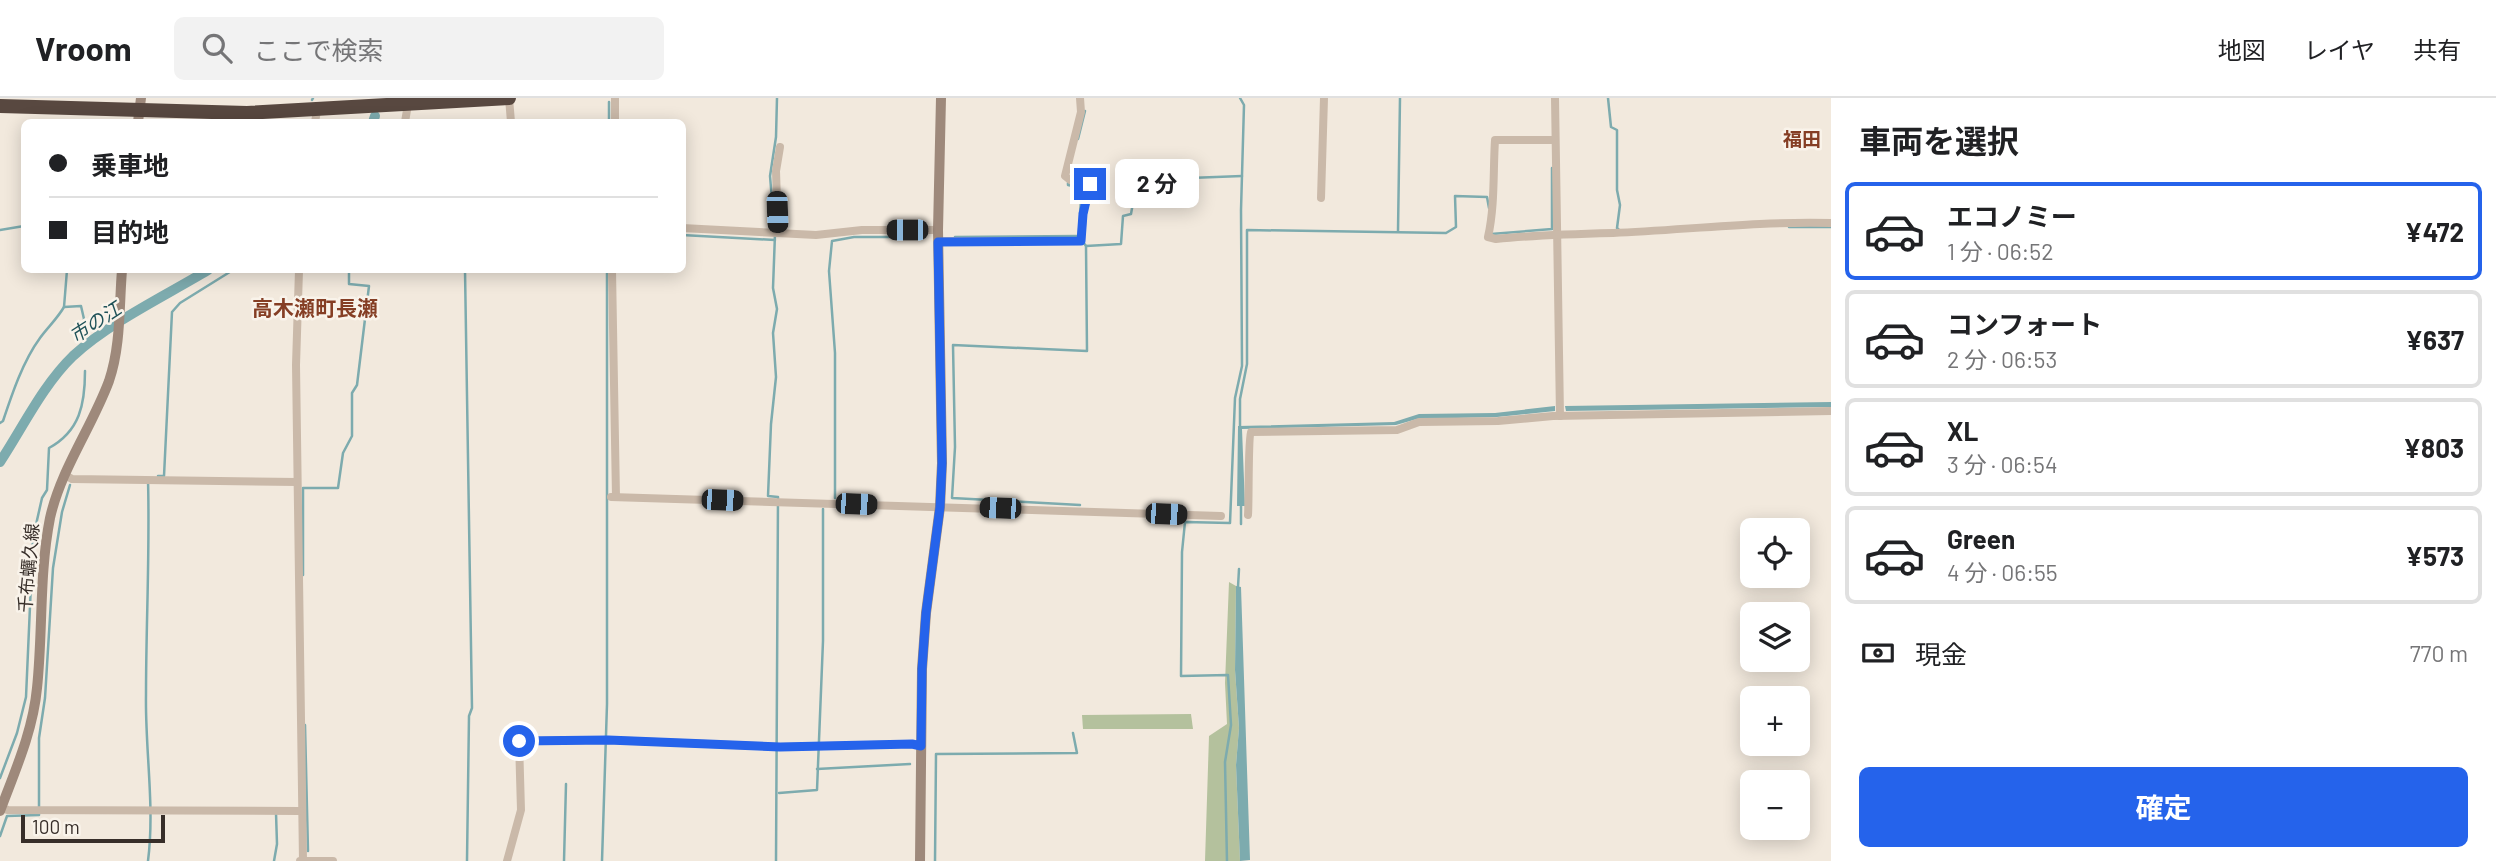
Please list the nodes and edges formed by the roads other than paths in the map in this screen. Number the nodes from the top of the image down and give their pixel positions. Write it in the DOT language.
graph roads {
  1 [pos="509,98"];
  2 [pos="615,98"];
  3 [pos="941,98"];
  4 [pos="1080,98"];
  5 [pos="1324,98"];
  6 [pos="1555,98"];
  7 [pos="359,103"];
  8 [pos="408,104"];
  9 [pos="0,106"];
  10 [pos="139,110"];
  11 [pos="316,117"];
  12 [pos="406,119"];
  13 [pos="511,119"];
  14 [pos="615,119"];
  15 [pos="1552,140"];
  16 [pos="780,147"];
  17 [pos="1321,198"];
  18 [pos="1831,223"];
  19 [pos="686,228"];
  20 [pos="775,233"];
  21 [pos="1557,233"];
  22 [pos="938,236"];
  23 [pos="122,273"];
  24 [pos="299,273"];
  25 [pos="612,273"];
  26 [pos="1559,411"];
  27 [pos="1831,411"];
  28 [pos="65,475"];
  29 [pos="297,482"];
  30 [pos="940,507"];
  31 [pos="1221,516"];
  32 [pos="1248,516"];
  33 [pos="921,746"];
  34 [pos="0,809"];
  35 [pos="300,811"];
  36 [pos="302,861"];
  37 [pos="333,861"];
  38 [pos="507,861"];
  39 [pos="920,861"];
  1 -- 8 [label="highway"];
  1 -- 13 [label="street"];
  2 -- 14 [label="street"];
  3 -- 22 [label="street"];
  4 -- 22 [label="street"];
  5 -- 17 [label="street"];
  6 -- 15 [label="street"];
  7 -- 8 [label="highway"];
  7 -- 11 [label="highway"];
  8 -- 12 [label="street"];
  9 -- 10 [label="highway"];
  10 -- 11 [label="highway"];
  15 -- 21 [label="street"];
  15 -- 21 [label="street"];
  16 -- 20 [label="street"];
  18 -- 21 [label="street"];
  19 -- 20 [label="street"];
  20 -- 22 [label="street"];
  21 -- 26 [label="street"];
  22 -- 30 [label="street"];
  23 -- 28 [label="street, 千布蠣久線"];
  24 -- 29 [label="street"];
  25 -- 30 [label="street"];
  26 -- 27 [label="street"];
  26 -- 32 [label="street"];
  28 -- 29 [label="street"];
  28 -- 34 [label="street, 千布蠣久線"];
  29 -- 35 [label="street"];
  30 -- 31 [label="street"];
  30 -- 33 [label="street"];
  33 -- 38 [label="street"];
  33 -- 39 [label="street"];
  34 -- 35 [label="street"];
  35 -- 36 [label="street"];
  36 -- 37 [label="street"];
}
